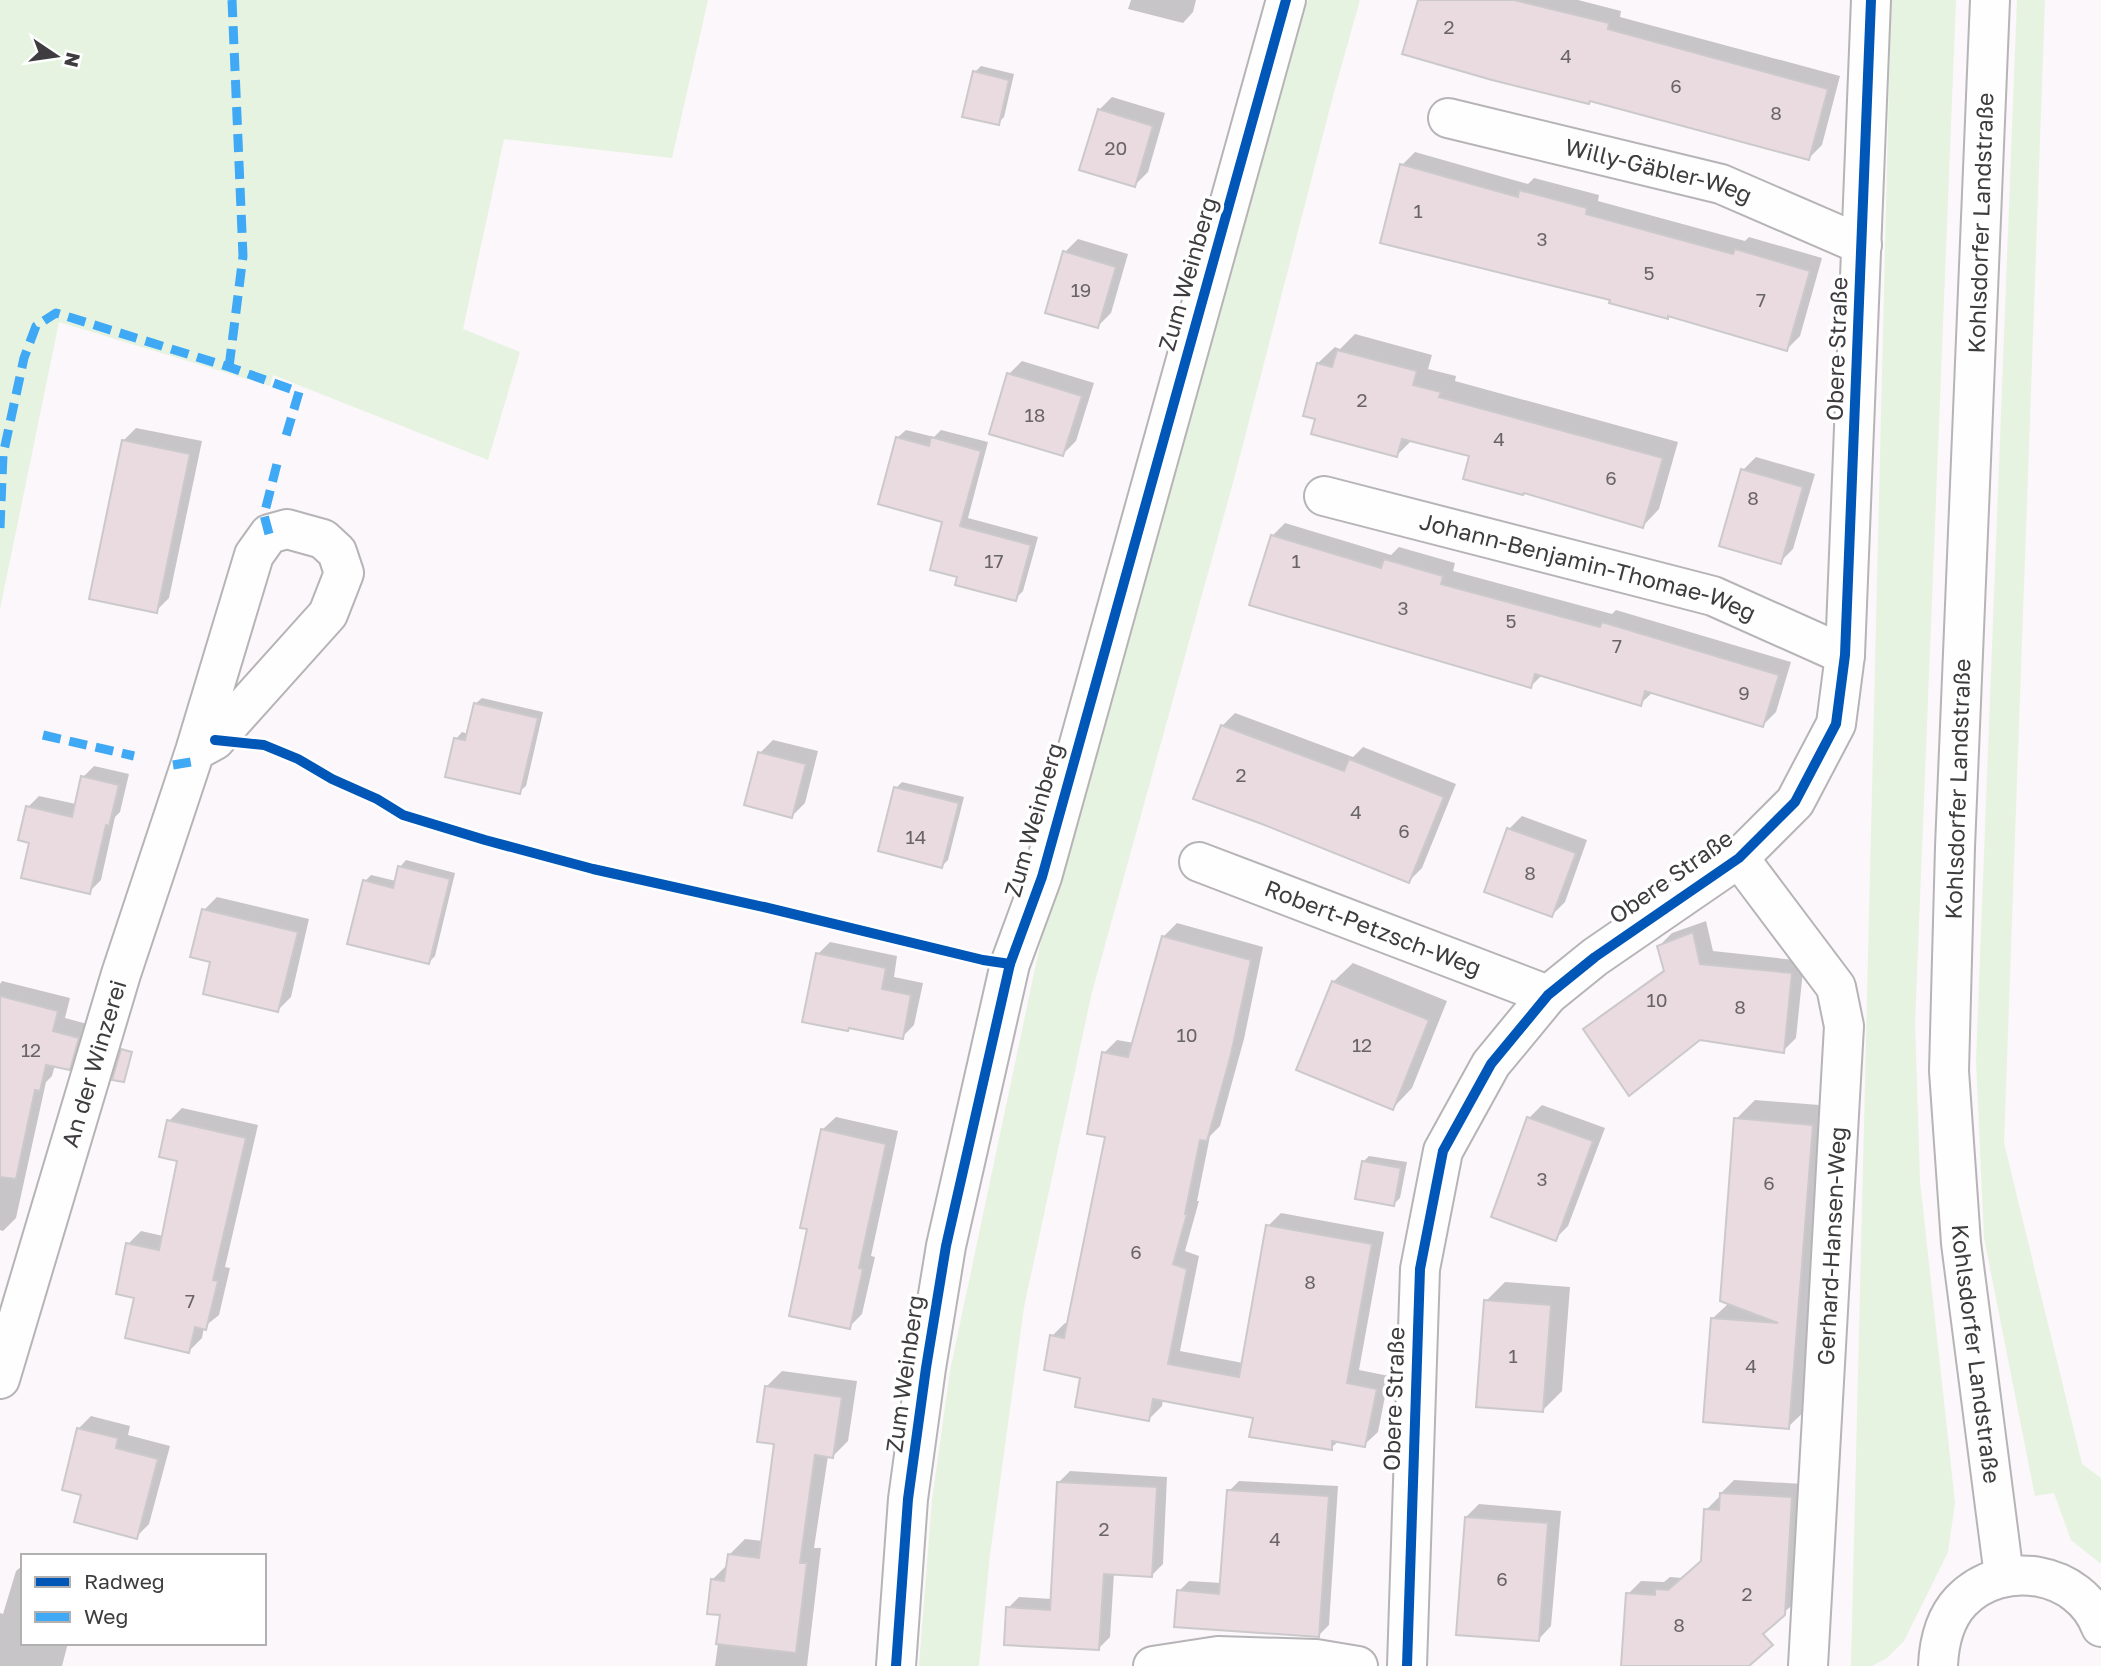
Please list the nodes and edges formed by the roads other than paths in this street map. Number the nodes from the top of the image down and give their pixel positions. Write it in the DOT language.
graph roads {
  1 [pos="1286,0"];
  2 [pos="1871,0"];
  3 [pos="1990,0"];
  4 [pos="1448,118"];
  5 [pos="1862,246"];
  6 [pos="1324,496"];
  7 [pos="1845,655"];
  8 [pos="195,751"];
  9 [pos="1739,858"];
  10 [pos="1199,862"];
  11 [pos="1548,995"];
  12 [pos="0,1379"];
  13 [pos="2004,1576"];
  14 [pos="2101,1627"];
  15 [pos="1218,1661"];
  16 [pos="896,1666"];
  17 [pos="1153,1666"];
  18 [pos="1358,1666"];
  19 [pos="1407,1666"];
  20 [pos="1808,1666"];
  21 [pos="1938,1666"];
  1 -- 16 [label="street, Zum Weinberg"];
  2 -- 5 [label="street, Obere Straße"];
  3 -- 13 [label="street, Kohlsdorfer Landstraße"];
  4 -- 5 [label="street, Willy-Gäbler-Weg"];
  5 -- 7 [label="street, Obere Straße"];
  6 -- 7 [label="street, Johann-Benjamin-Thomae-Weg"];
  7 -- 9 [label="street, Obere Straße"];
  8 -- 8 [label="street, An der Winzerei"];
  8 -- 12 [label="street, An der Winzerei"];
  9 -- 11 [label="street, Obere Straße"];
  9 -- 20 [label="street, Gerhard-Hansen-Weg"];
  10 -- 11 [label="street, Robert-Petzsch-Weg"];
  11 -- 19 [label="street, Obere Straße"];
  13 -- 14 [label="street"];
  13 -- 21 [label="street"];
  15 -- 17 [label="street"];
  15 -- 18 [label="street"];
}
